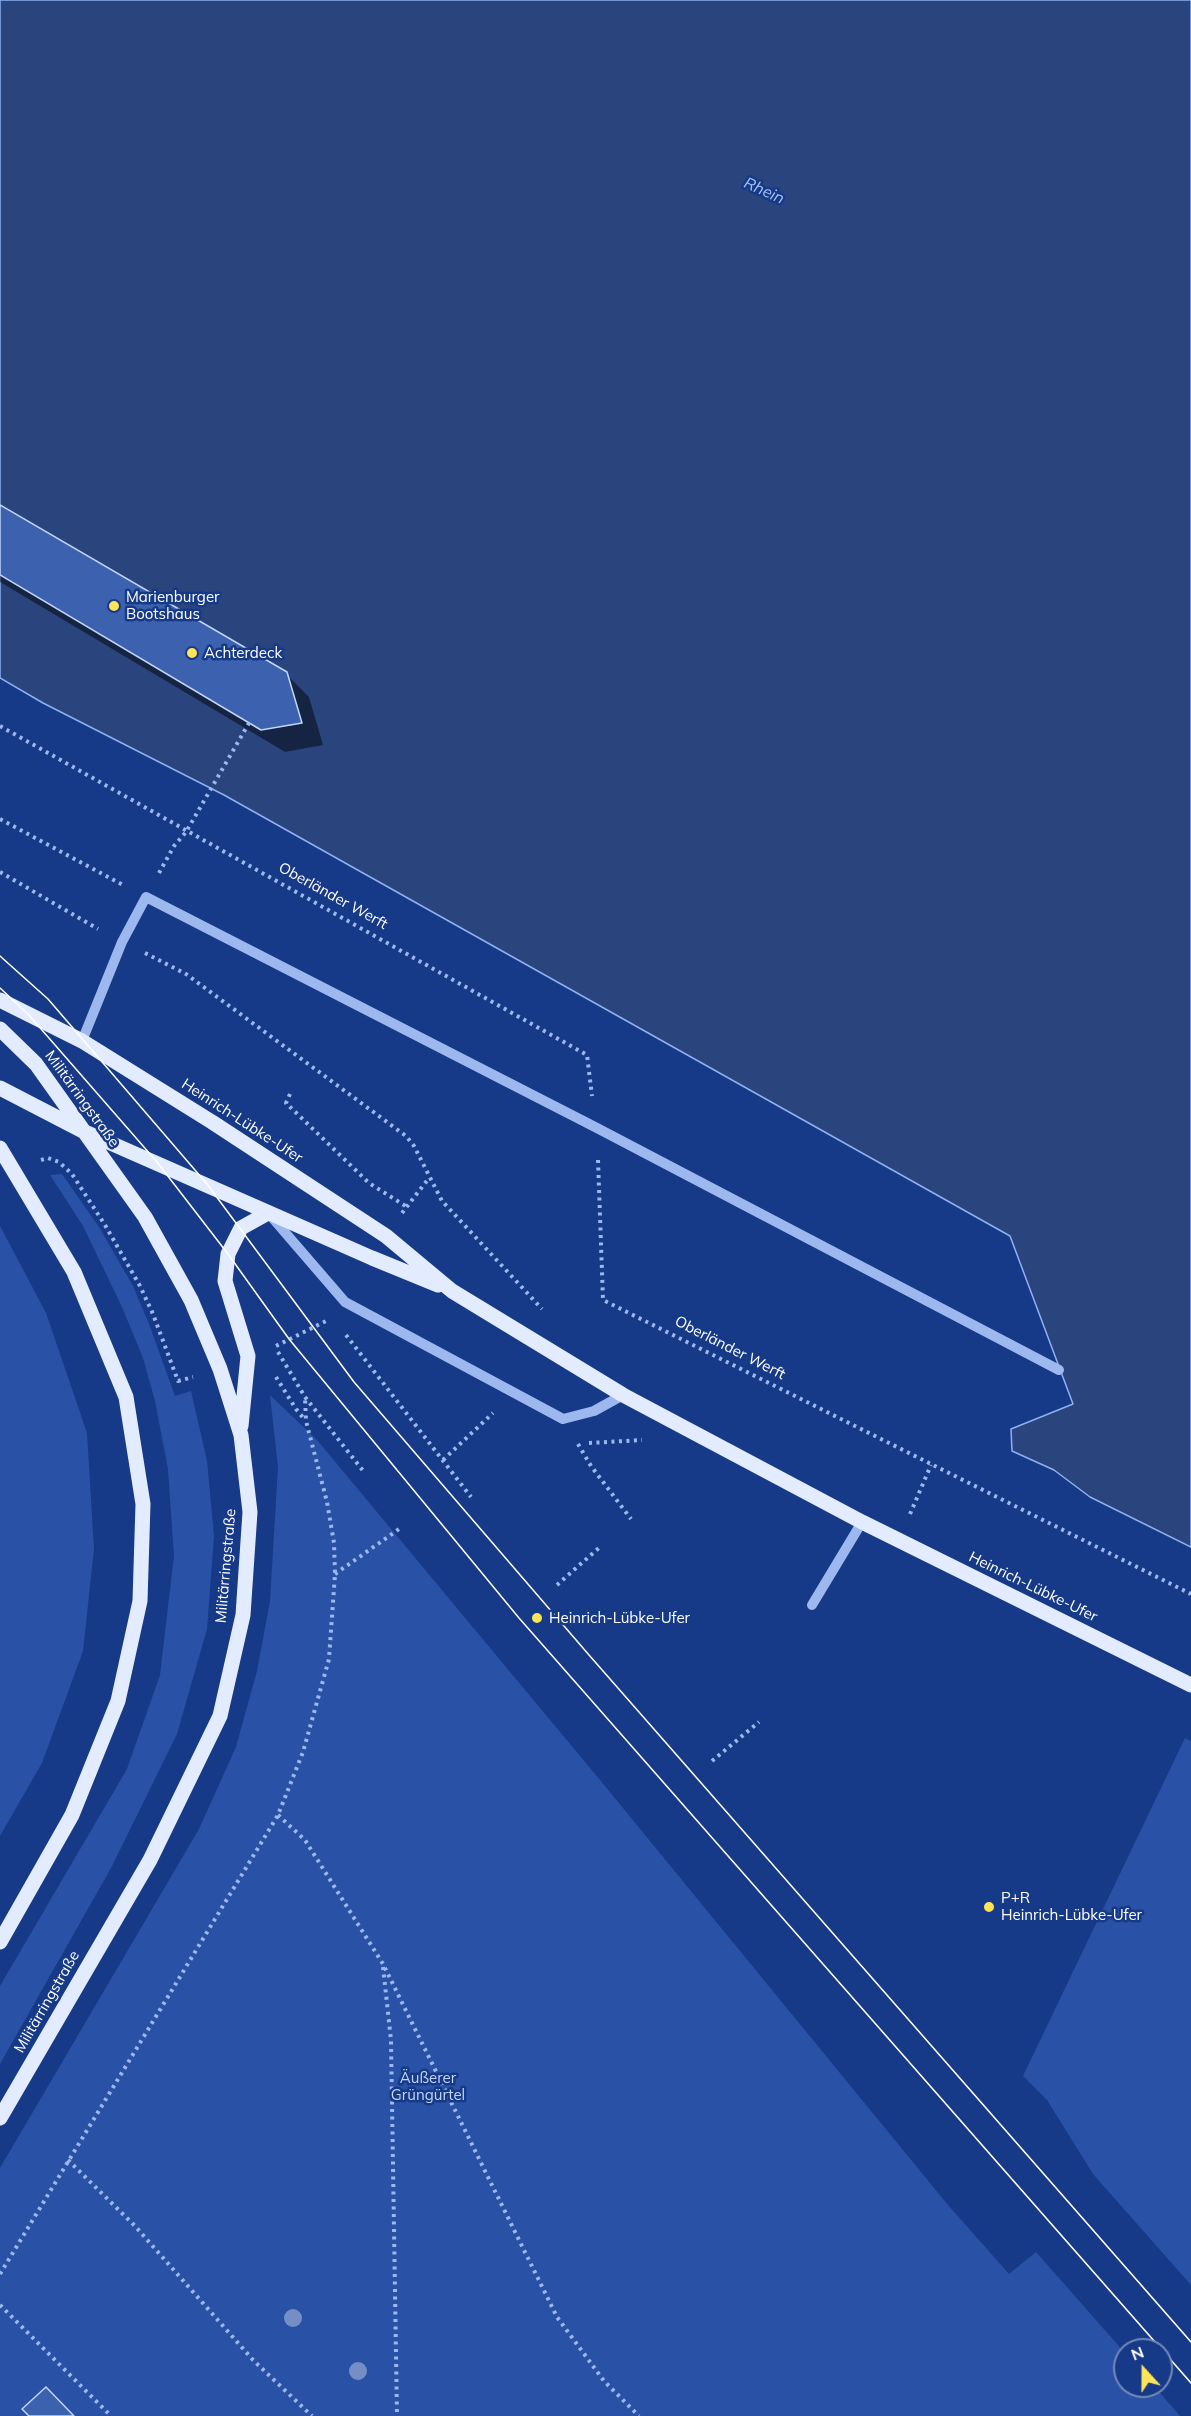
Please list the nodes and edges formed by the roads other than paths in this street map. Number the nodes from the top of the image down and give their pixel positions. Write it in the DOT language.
graph roads {
  1 [pos="0,1000"];
  2 [pos="0,1029"];
  3 [pos="82,1041"];
  4 [pos="0,1088"];
  5 [pos="83,1131"];
  6 [pos="0,1148"];
  7 [pos="268,1213"];
  8 [pos="452,1291"];
  9 [pos="1059,1370"];
  10 [pos="623,1395"];
  11 [pos="241,1435"];
  12 [pos="862,1522"];
  13 [pos="812,1605"];
  14 [pos="1191,1685"];
  15 [pos="0,1942"];
  16 [pos="0,2118"];
  1 -- 3 [label="main road, Heinrich-Lübke-Ufer"];
  2 -- 5 [label="main road, Militärringstraße"];
  3 -- 8 [label="main road, Heinrich-Lübke-Ufer"];
  3 -- 9 [label="lane"];
  4 -- 5 [label="main road, Heinrich-Lübke-Ufer"];
  5 -- 7 [label="main road, Heinrich-Lübke-Ufer"];
  5 -- 11 [label="main road, Militärringstraße"];
  6 -- 15 [label="main road"];
  7 -- 8 [label="main road, Heinrich-Lübke-Ufer"];
  7 -- 10 [label="lane"];
  7 -- 11 [label="main road"];
  8 -- 10 [label="main road, Heinrich-Lübke-Ufer"];
  10 -- 12 [label="main road, Heinrich-Lübke-Ufer"];
  11 -- 16 [label="main road, Militärringstraße"];
  12 -- 13 [label="lane"];
  12 -- 14 [label="main road, Heinrich-Lübke-Ufer"];
}
